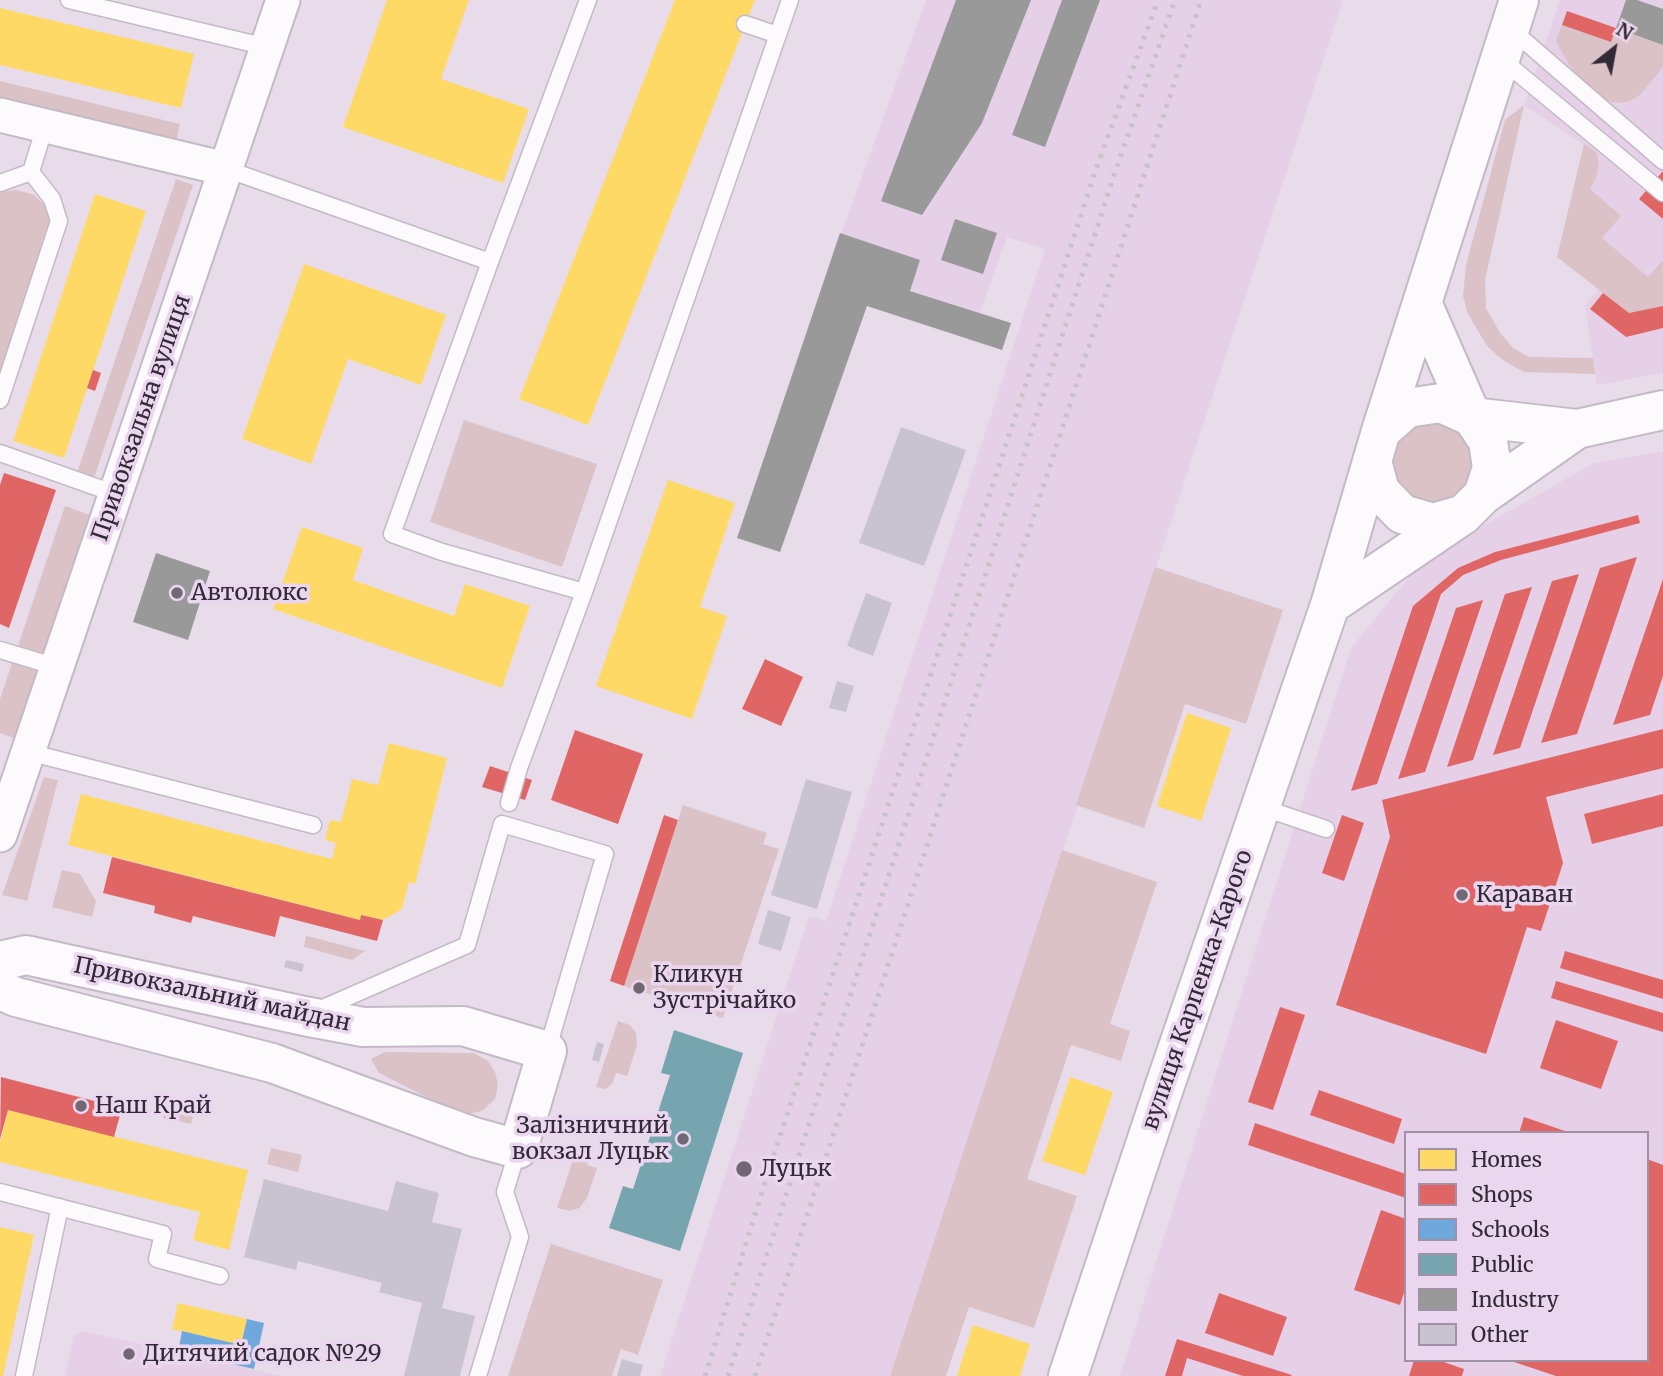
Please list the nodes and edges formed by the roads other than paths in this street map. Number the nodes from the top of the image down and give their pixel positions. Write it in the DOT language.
graph roads {
  1 [pos="69,0"];
  2 [pos="284,0"];
  3 [pos="588,0"];
  4 [pos="790,0"];
  5 [pos="88,2"];
  6 [pos="745,24"];
  7 [pos="1510,29"];
  8 [pos="778,35"];
  9 [pos="267,47"];
  10 [pos="1570,81"];
  11 [pos="1560,108"];
  12 [pos="0,116"];
  13 [pos="46,126"];
  14 [pos="1663,161"];
  15 [pos="226,169"];
  16 [pos="31,172"];
  17 [pos="0,183"];
  18 [pos="1663,193"];
  19 [pos="490,262"];
  20 [pos="1423,305"];
  21 [pos="0,400"];
  22 [pos="1663,410"];
  23 [pos="1472,417"];
  24 [pos="1577,429"];
  25 [pos="1377,446"];
  26 [pos="0,453"];
  27 [pos="116,494"];
  28 [pos="1473,505"];
  29 [pos="584,592"];
  30 [pos="1329,605"];
  31 [pos="0,650"];
  32 [pos="57,667"];
  33 [pos="28,752"];
  34 [pos="509,803"];
  35 [pos="1261,807"];
  36 [pos="313,825"];
  37 [pos="1326,829"];
  38 [pos="0,835"];
  39 [pos="0,961"];
  40 [pos="0,990"];
  41 [pos="304,1017"];
  42 [pos="547,1051"];
  43 [pos="518,1149"];
  44 [pos="0,1192"];
  45 [pos="60,1207"];
  46 [pos="220,1276"];
  47 [pos="24,1376"];
  48 [pos="478,1376"];
  49 [pos="1068,1376"];
  1 -- 5 [label="lane"];
  2 -- 9 [label="street, Привокзальна вулиця"];
  3 -- 19 [label="lane"];
  4 -- 8 [label="lane"];
  5 -- 9 [label="lane"];
  6 -- 8 [label="lane"];
  7 -- 10 [label="lane"];
  7 -- 11 [label="lane"];
  7 -- 20 [label="main road"];
  8 -- 29 [label="lane"];
  9 -- 15 [label="street, Привокзальна вулиця"];
  10 -- 11 [label="lane"];
  10 -- 14 [label="lane"];
  11 -- 18 [label="lane"];
  12 -- 13 [label="street"];
  13 -- 15 [label="street"];
  13 -- 16 [label="lane"];
  15 -- 19 [label="lane"];
  15 -- 27 [label="street, Привокзальна вулиця"];
  16 -- 17 [label="lane"];
  16 -- 21 [label="lane"];
  19 -- 29 [label="lane"];
  20 -- 23 [label="main road"];
  20 -- 25 [label="main road, вулиця Карпенка-Карого"];
  22 -- 24 [label="main road"];
  23 -- 24 [label="main road"];
  23 -- 25 [label="main road"];
  23 -- 28 [label="main road"];
  24 -- 28 [label="main road"];
  25 -- 28 [label="main road"];
  25 -- 30 [label="main road, вулиця Карпенка-Карого"];
  26 -- 27 [label="lane"];
  27 -- 32 [label="street, Привокзальна вулиця"];
  28 -- 30 [label="main road"];
  29 -- 34 [label="lane"];
  30 -- 35 [label="main road, вулиця Карпенка-Карого"];
  31 -- 32 [label="lane"];
  32 -- 33 [label="street, Привокзальна вулиця"];
  33 -- 36 [label="lane"];
  33 -- 38 [label="street, Привокзальна вулиця"];
  35 -- 37 [label="lane"];
  35 -- 49 [label="main road, вулиця Карпенка-Карого"];
  39 -- 41 [label="main road, Привокзальний майдан"];
  40 -- 43 [label="main road, Привокзальний майдан"];
  41 -- 42 [label="main road, Привокзальний майдан"];
  41 -- 42 [label="lane"];
  42 -- 43 [label="main road"];
  43 -- 48 [label="lane"];
  44 -- 45 [label="lane"];
  45 -- 46 [label="lane"];
  45 -- 47 [label="lane"];
}
